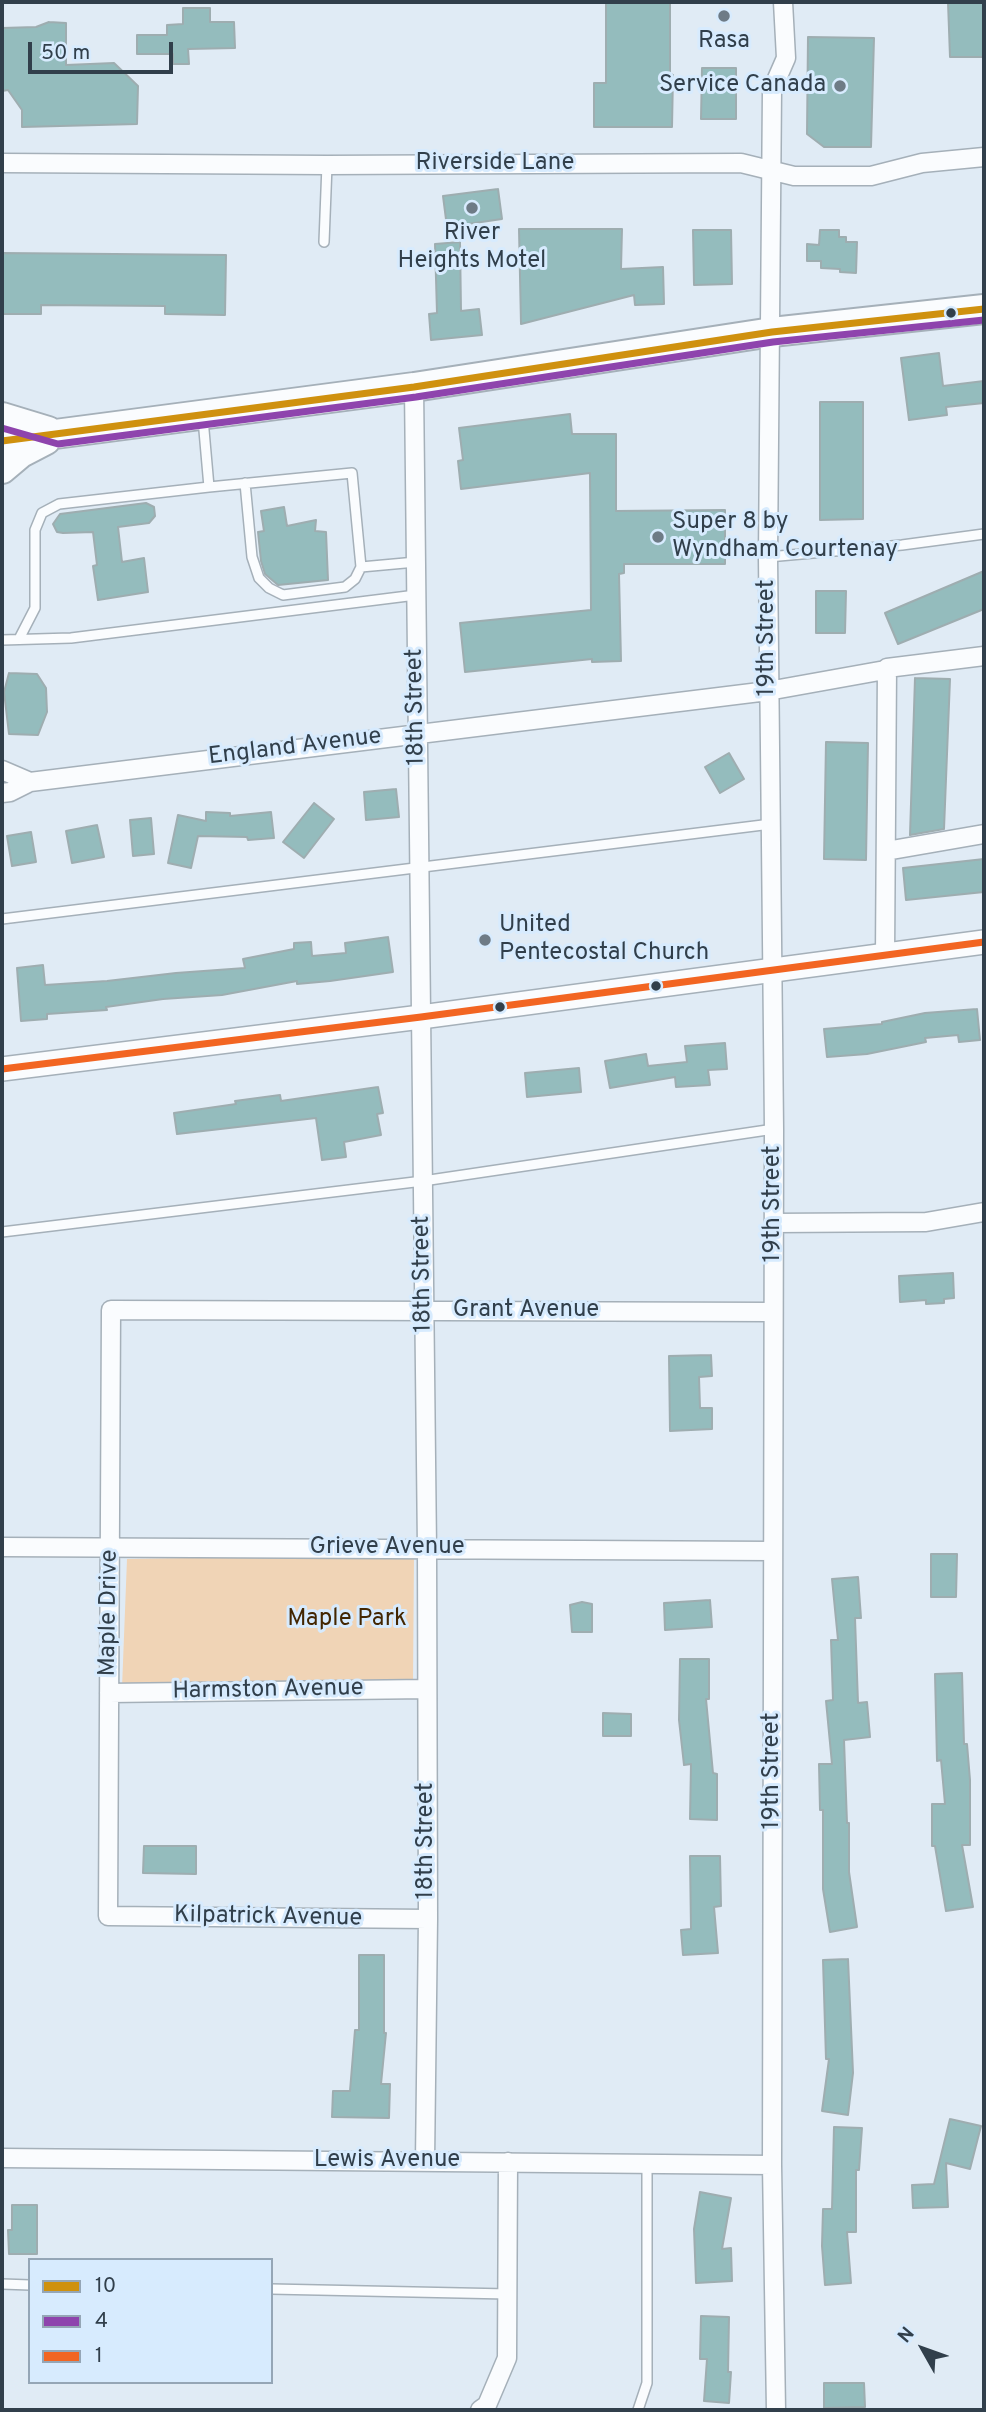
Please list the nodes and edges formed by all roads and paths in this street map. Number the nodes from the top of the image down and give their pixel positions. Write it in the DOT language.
graph roads {
  1 [pos="783,2"];
  2 [pos="984,157"];
  3 [pos="2,163"];
  4 [pos="327,165"];
  5 [pos="770,169"];
  6 [pos="324,242"];
  7 [pos="984,309"];
  8 [pos="772,332"];
  9 [pos="414,387"];
  10 [pos="203,414"];
  11 [pos="2,417"];
  12 [pos="57,434"];
  13 [pos="2,441"];
  14 [pos="2,469"];
  15 [pos="245,483"];
  16 [pos="209,487"];
  17 [pos="984,534"];
  18 [pos="768,557"];
  19 [pos="416,562"];
  20 [pos="360,567"];
  21 [pos="416,595"];
  22 [pos="19,639"];
  23 [pos="2,640"];
  24 [pos="984,656"];
  25 [pos="887,668"];
  26 [pos="768,691"];
  27 [pos="418,733"];
  28 [pos="2,770"];
  29 [pos="30,782"];
  30 [pos="2,793"];
  31 [pos="771,824"];
  32 [pos="984,834"];
  33 [pos="886,851"];
  34 [pos="419,868"];
  35 [pos="2,919"];
  36 [pos="984,942"];
  37 [pos="885,955"];
  38 [pos="772,970"];
  39 [pos="421,1017"];
  40 [pos="2,1069"];
  41 [pos="774,1129"];
  42 [pos="423,1181"];
  43 [pos="984,1212"];
  44 [pos="774,1223"];
  45 [pos="2,1231"];
  46 [pos="111,1310"];
  47 [pos="424,1311"];
  48 [pos="773,1312"];
  49 [pos="111,1546"];
  50 [pos="2,1547"];
  51 [pos="427,1548"];
  52 [pos="772,1551"];
  53 [pos="426,1689"];
  54 [pos="109,1693"];
  55 [pos="108,1916"];
  56 [pos="428,1919"];
  57 [pos="2,2158"];
  58 [pos="425,2161"];
  59 [pos="508,2162"];
  60 [pos="647,2164"];
  61 [pos="772,2165"];
  62 [pos="2,2284"];
  63 [pos="28,2285"];
  64 [pos="273,2289"];
  65 [pos="508,2294"];
  66 [pos="484,2407"];
  67 [pos="638,2410"];
  68 [pos="776,2410"];
  1 -- 5 [label="street, 19th Street"];
  2 -- 5 [label="street, Riverside Lane"];
  3 -- 4 [label="street, Riverside Lane"];
  4 -- 5 [label="street, Riverside Lane"];
  4 -- 6 [label="lane"];
  5 -- 8 [label="street, 19th Street"];
  7 -- 8 [label="main road"];
  8 -- 9 [label="main road"];
  8 -- 18 [label="street, 19th Street"];
  9 -- 10 [label="main road"];
  9 -- 19 [label="street, 18th Street"];
  10 -- 12 [label="main road"];
  10 -- 16 [label="lane"];
  11 -- 12 [label="main road"];
  12 -- 13 [label="main road"];
  12 -- 14 [label="main road"];
  15 -- 16 [label="lane"];
  15 -- 20 [label="lane"];
  15 -- 20 [label="lane"];
  16 -- 22 [label="lane"];
  17 -- 18 [label="lane"];
  18 -- 26 [label="street, 19th Street"];
  19 -- 20 [label="lane"];
  19 -- 21 [label="street, 18th Street"];
  21 -- 22 [label="lane"];
  21 -- 27 [label="street, 18th Street"];
  22 -- 23 [label="lane"];
  24 -- 25 [label="street, England Avenue"];
  25 -- 26 [label="street, England Avenue"];
  25 -- 33 [label="street"];
  26 -- 27 [label="street, England Avenue"];
  26 -- 31 [label="street, 19th Street"];
  27 -- 29 [label="street, England Avenue"];
  27 -- 34 [label="street, 18th Street"];
  28 -- 29 [label="street"];
  29 -- 30 [label="street, England Avenue"];
  31 -- 34 [label="lane"];
  31 -- 38 [label="street, 19th Street"];
  32 -- 33 [label="street"];
  33 -- 37 [label="street"];
  34 -- 35 [label="lane"];
  34 -- 39 [label="street, 18th Street"];
  36 -- 37 [label="street"];
  37 -- 38 [label="street"];
  38 -- 39 [label="street"];
  38 -- 41 [label="street, 19th Street"];
  39 -- 40 [label="street"];
  39 -- 42 [label="street, 18th Street"];
  41 -- 42 [label="lane"];
  41 -- 44 [label="street, 19th Street"];
  42 -- 45 [label="lane"];
  42 -- 47 [label="street, 18th Street"];
  43 -- 44 [label="street"];
  44 -- 48 [label="street, 19th Street"];
  46 -- 47 [label="street, Grant Avenue"];
  46 -- 49 [label="street, Maple Drive"];
  47 -- 48 [label="street, Grant Avenue"];
  47 -- 51 [label="street, 18th Street"];
  48 -- 52 [label="street, 19th Street"];
  49 -- 50 [label="street, Grieve Avenue"];
  49 -- 51 [label="street, Grieve Avenue"];
  49 -- 54 [label="street, Maple Drive"];
  51 -- 52 [label="street, Grieve Avenue"];
  51 -- 53 [label="street, 18th Street"];
  52 -- 61 [label="street, 19th Street"];
  53 -- 54 [label="street, Harmston Avenue"];
  53 -- 56 [label="street, 18th Street"];
  54 -- 55 [label="street, Maple Drive"];
  55 -- 56 [label="street, Kilpatrick Avenue"];
  56 -- 58 [label="street, 18th Street"];
  57 -- 58 [label="street, Lewis Avenue"];
  58 -- 59 [label="street, Lewis Avenue"];
  59 -- 60 [label="street, Lewis Avenue"];
  59 -- 65 [label="street"];
  60 -- 61 [label="street, Lewis Avenue"];
  60 -- 67 [label="lane"];
  61 -- 68 [label="street, 19th Street"];
  62 -- 63 [label="lane"];
  64 -- 65 [label="lane"];
  65 -- 66 [label="street"];
}
